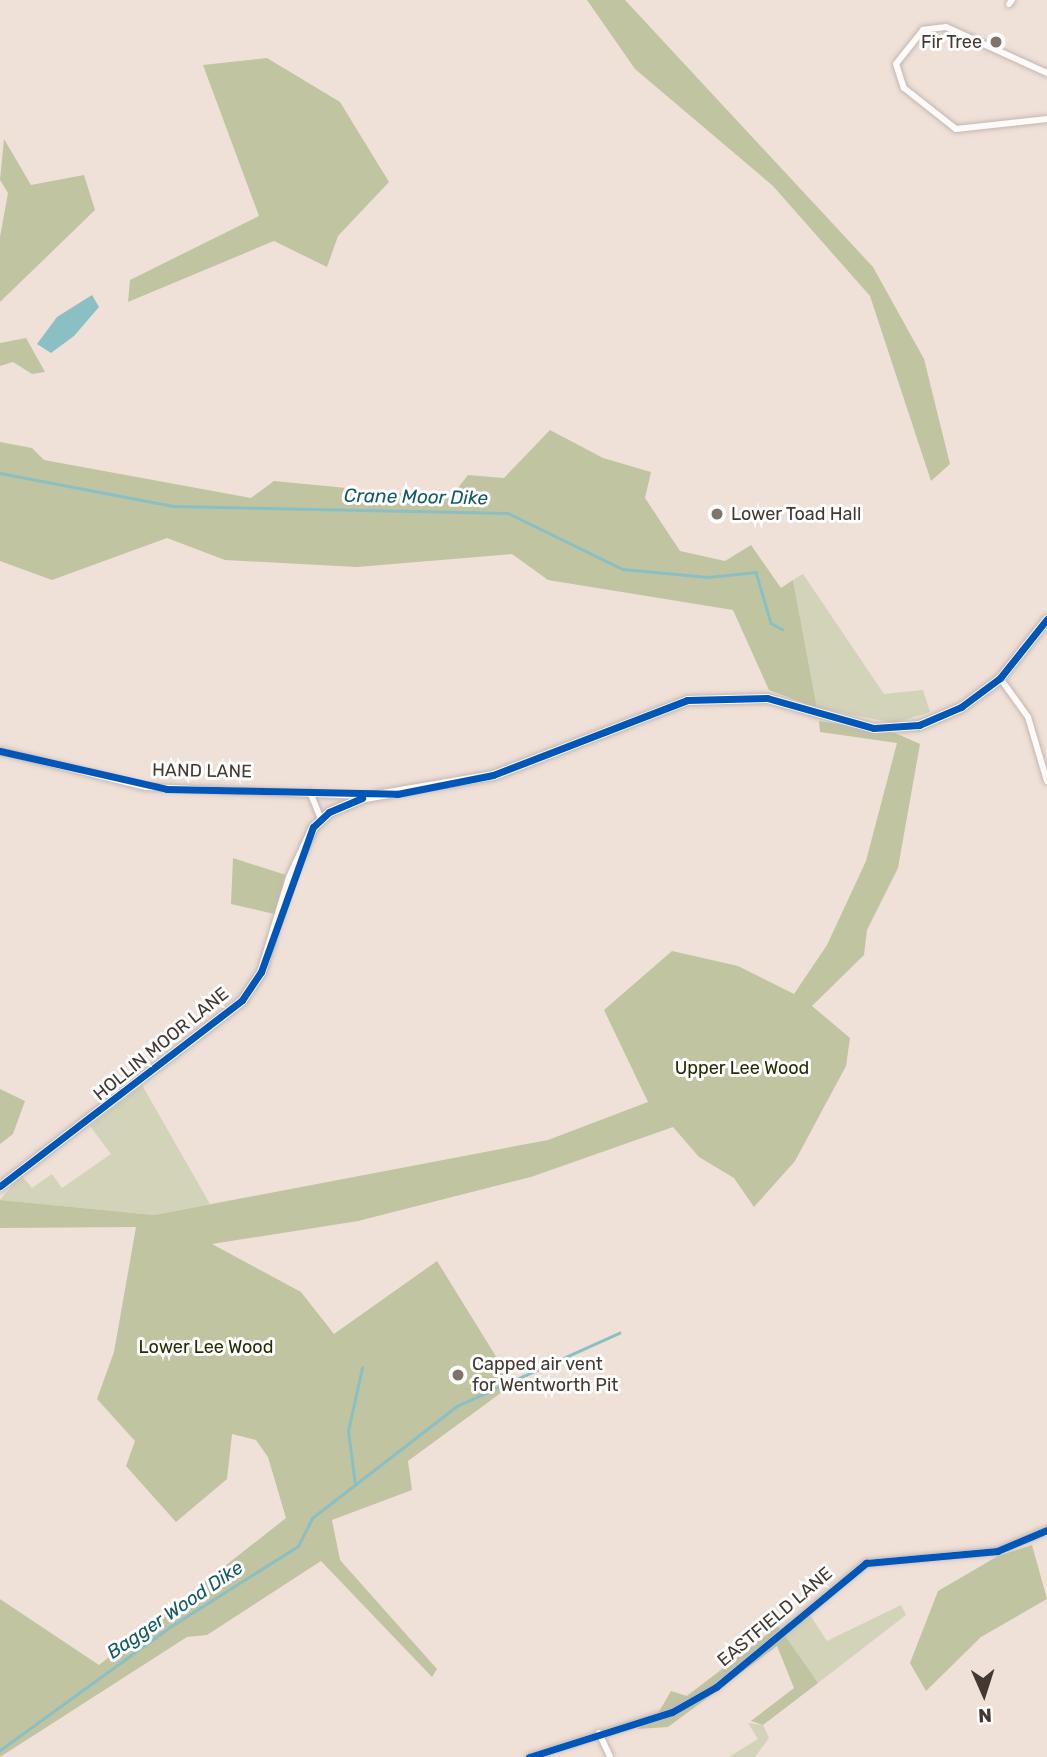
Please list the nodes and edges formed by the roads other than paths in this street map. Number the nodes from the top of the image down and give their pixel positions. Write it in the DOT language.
graph roads {
  1 [pos="1047,73"];
  2 [pos="1047,119"];
  3 [pos="1047,620"];
  4 [pos="1000,678"];
  5 [pos="0,751"];
  6 [pos="1047,781"];
  7 [pos="310,792"];
  8 [pos="365,797"];
  9 [pos="321,820"];
  10 [pos="0,1186"];
  11 [pos="1047,1530"];
  12 [pos="599,1733"];
  13 [pos="529,1757"];
  14 [pos="610,1757"];
  1 -- 2 [label="street"];
  3 -- 4 [label="street"];
  4 -- 6 [label="street"];
  4 -- 8 [label="street"];
  5 -- 7 [label="street, HAND LANE"];
  7 -- 8 [label="street, HAND LANE"];
  7 -- 9 [label="street"];
  8 -- 9 [label="street"];
  9 -- 10 [label="street, HOLLIN MOOR LANE"];
  11 -- 12 [label="street, EASTFIELD LANE"];
  12 -- 13 [label="street, EASTFIELD LANE"];
  12 -- 14 [label="street"];
}
